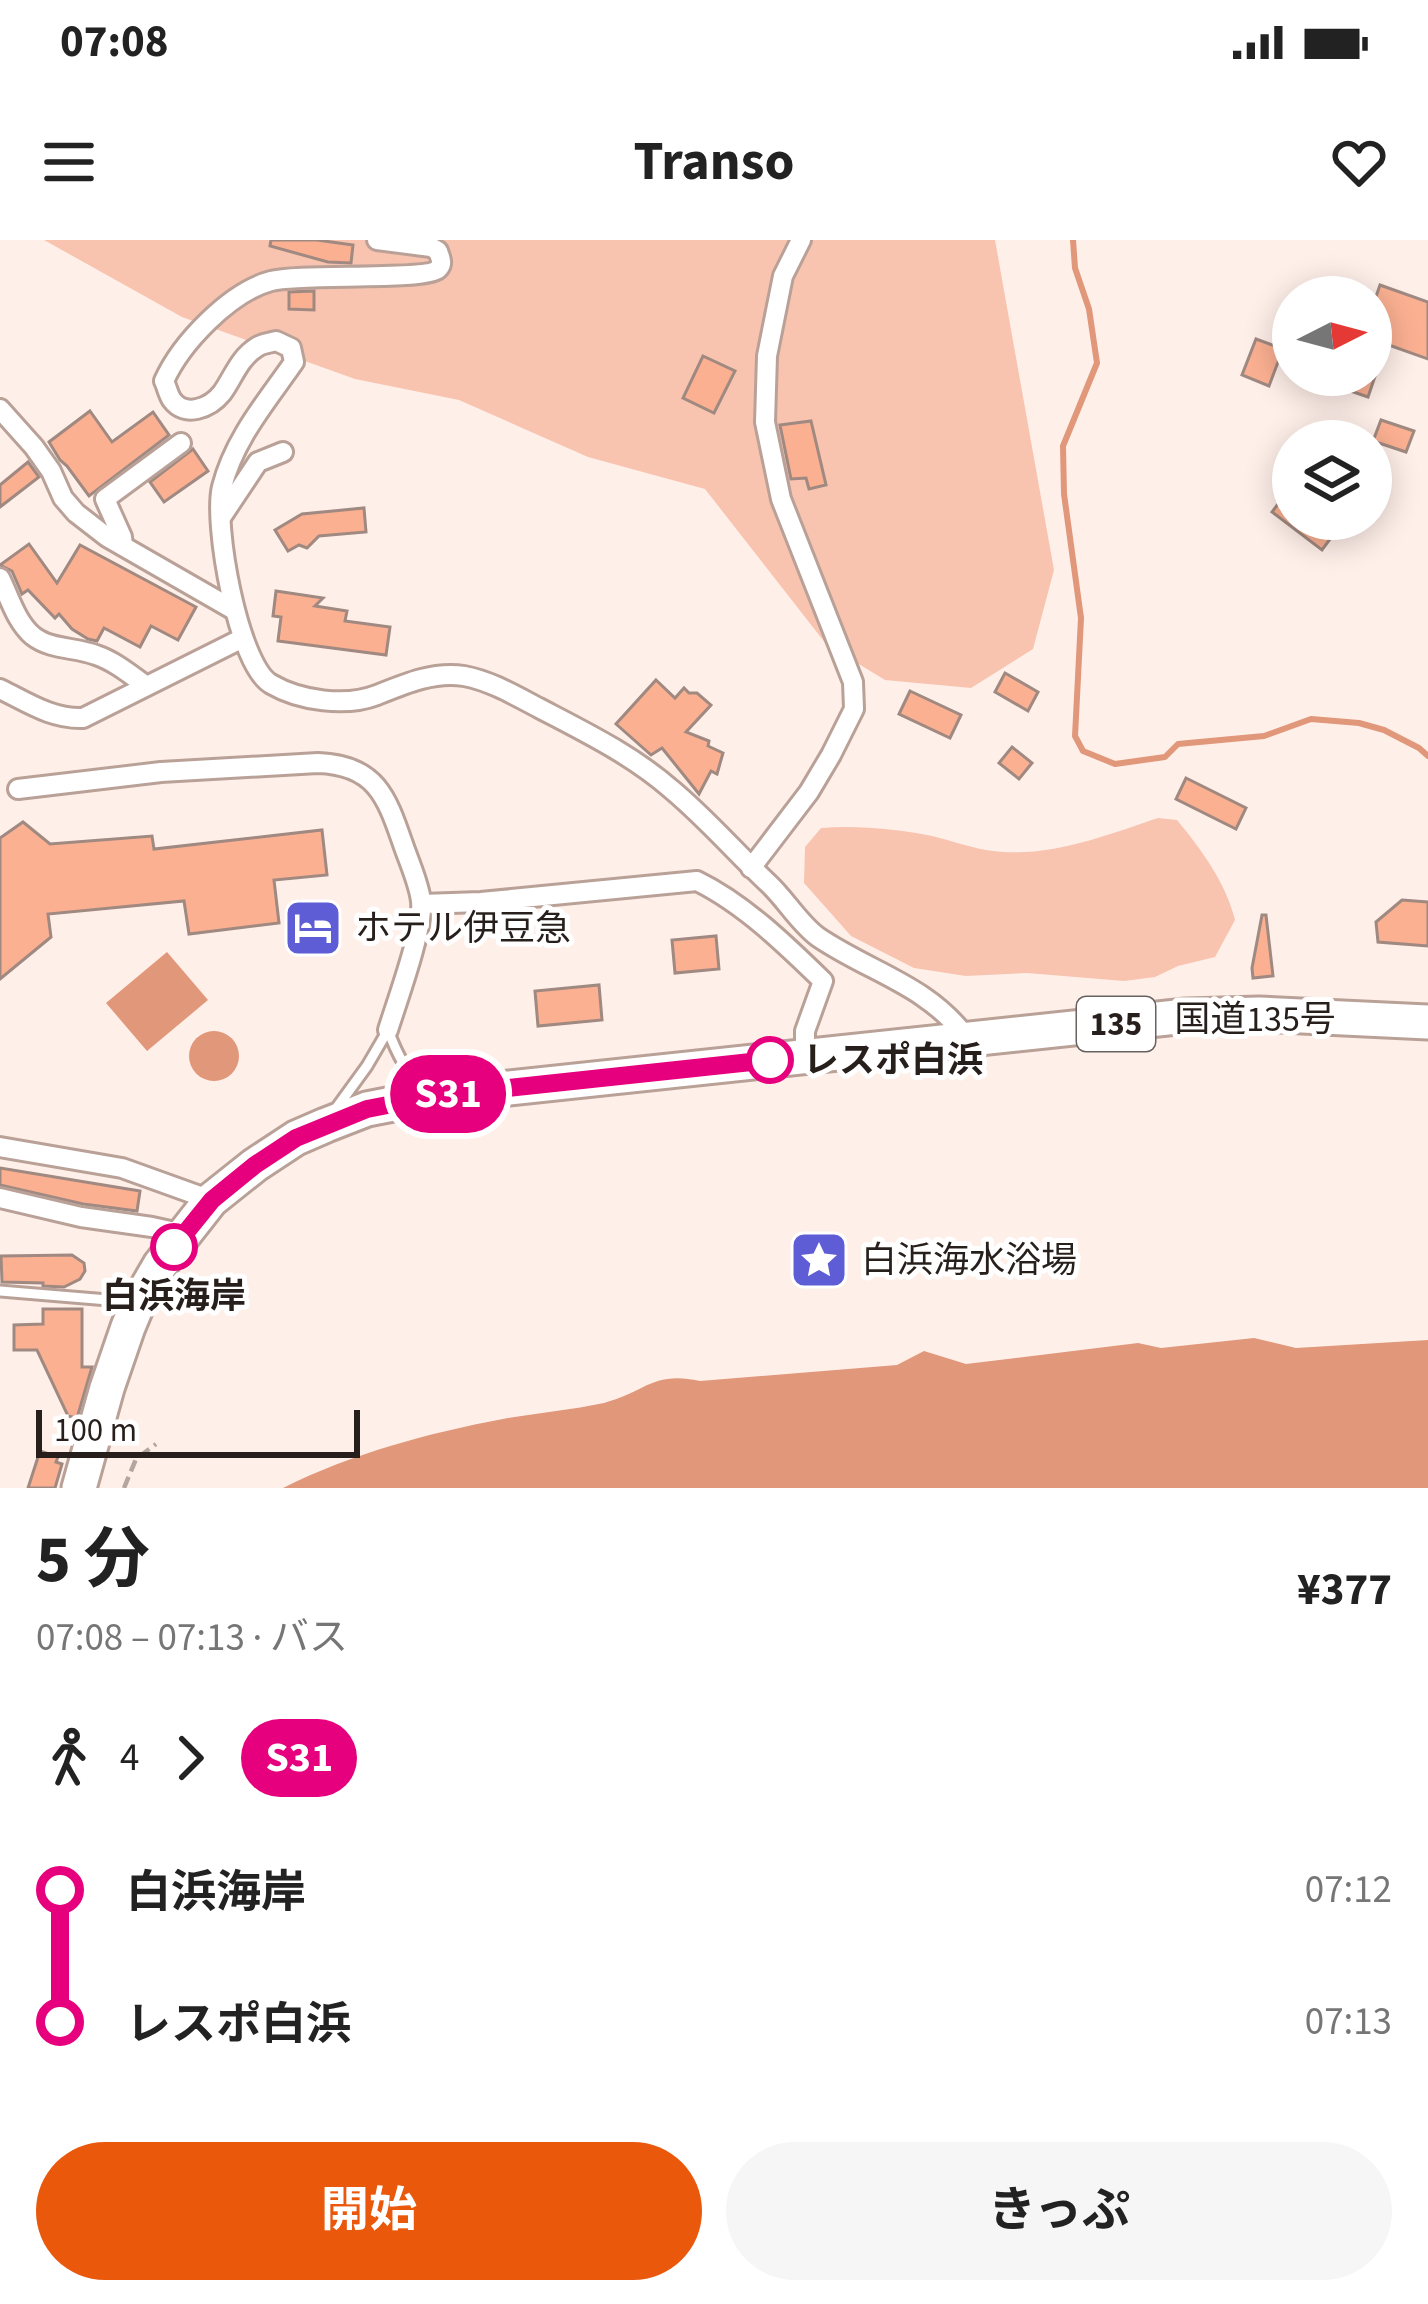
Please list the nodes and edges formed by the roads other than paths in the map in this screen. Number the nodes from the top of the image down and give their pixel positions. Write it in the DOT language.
graph roads {
  1 [pos="377,240"];
  2 [pos="801,240"];
  3 [pos="0,409"];
  4 [pos="181,443"];
  5 [pos="283,452"];
  6 [pos="221,518"];
  7 [pos="123,546"];
  8 [pos="0,578"];
  9 [pos="234,610"];
  10 [pos="243,638"];
  11 [pos="145,685"];
  12 [pos="0,688"];
  13 [pos="18,789"];
  14 [pos="751,868"];
  15 [pos="422,904"];
  16 [pos="1428,1022"];
  17 [pos="388,1030"];
  18 [pos="967,1038"];
  19 [pos="805,1056"];
  20 [pos="434,1096"];
  21 [pos="326,1125"];
  22 [pos="0,1147"];
  23 [pos="212,1200"];
  24 [pos="5,1201"];
  25 [pos="184,1234"];
  26 [pos="0,1291"];
  27 [pos="138,1303"];
  28 [pos="80,1488"];
  1 -- 6 [label="street"];
  2 -- 14 [label="street"];
  3 -- 7 [label="street"];
  4 -- 7 [label="street"];
  5 -- 6 [label="street"];
  6 -- 9 [label="street"];
  7 -- 9 [label="street"];
  8 -- 11 [label="street"];
  9 -- 10 [label="street"];
  10 -- 11 [label="street"];
  10 -- 14 [label="street"];
  11 -- 12 [label="street"];
  13 -- 15 [label="street"];
  14 -- 18 [label="street"];
  15 -- 17 [label="street"];
  15 -- 19 [label="street"];
  16 -- 18 [label="highway, 国道135号 / 135"];
  17 -- 20 [label="lane"];
  17 -- 21 [label="lane"];
  18 -- 19 [label="highway, 国道135号 / 135"];
  19 -- 20 [label="highway, 国道135号 / 135"];
  20 -- 21 [label="highway, 国道135号 / 135"];
  21 -- 23 [label="highway, 国道135号 / 135"];
  22 -- 23 [label="street"];
  23 -- 25 [label="highway, 国道135号 / 135"];
  24 -- 25 [label="street"];
  25 -- 27 [label="highway, 国道135号 / 135"];
  26 -- 27 [label="lane"];
  27 -- 28 [label="highway, 国道135号 / 135"];
}
